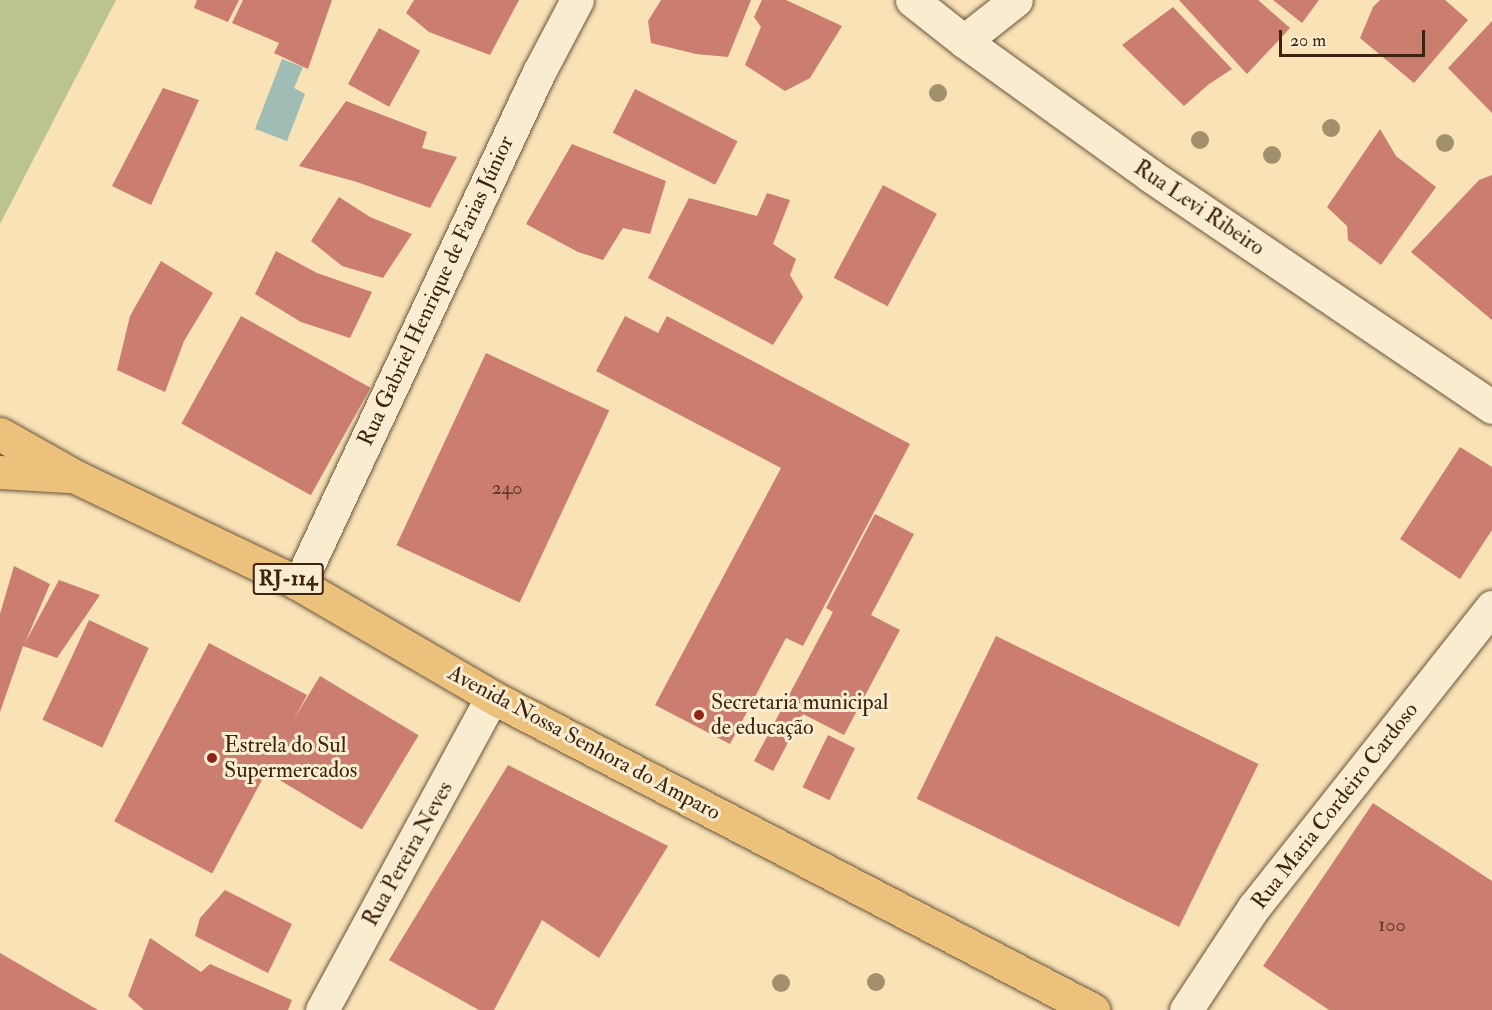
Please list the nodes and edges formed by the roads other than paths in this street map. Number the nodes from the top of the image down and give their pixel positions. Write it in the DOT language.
graph roads {
  1 [pos="577,0"];
  2 [pos="912,0"];
  3 [pos="1016,0"];
  4 [pos="964,41"];
  5 [pos="1492,406"];
  6 [pos="0,434"];
  7 [pos="0,472"];
  8 [pos="76,477"];
  9 [pos="299,585"];
  10 [pos="1492,607"];
  11 [pos="492,697"];
  12 [pos="322,1010"];
  13 [pos="1093,1010"];
  14 [pos="1186,1010"];
  1 -- 9 [label="street, Rua Gabriel Henrique de Farias Júnior"];
  2 -- 4 [label="street, Rua Levi Ribeiro"];
  3 -- 4 [label="street"];
  4 -- 5 [label="street, Rua Levi Ribeiro"];
  6 -- 8 [label="main road, Avenida Nossa Senhora do Amparo / RJ-114"];
  7 -- 8 [label="main road, Avenida Nossa Senhora do Amparo"];
  8 -- 9 [label="main road, Avenida Nossa Senhora do Amparo / RJ-114"];
  9 -- 11 [label="main road, Avenida Nossa Senhora do Amparo / RJ-114"];
  10 -- 14 [label="street, Rua Maria Cordeiro Cardoso"];
  11 -- 12 [label="street, Rua Pereira Neves"];
  11 -- 13 [label="main road, Avenida Nossa Senhora do Amparo"];
}
